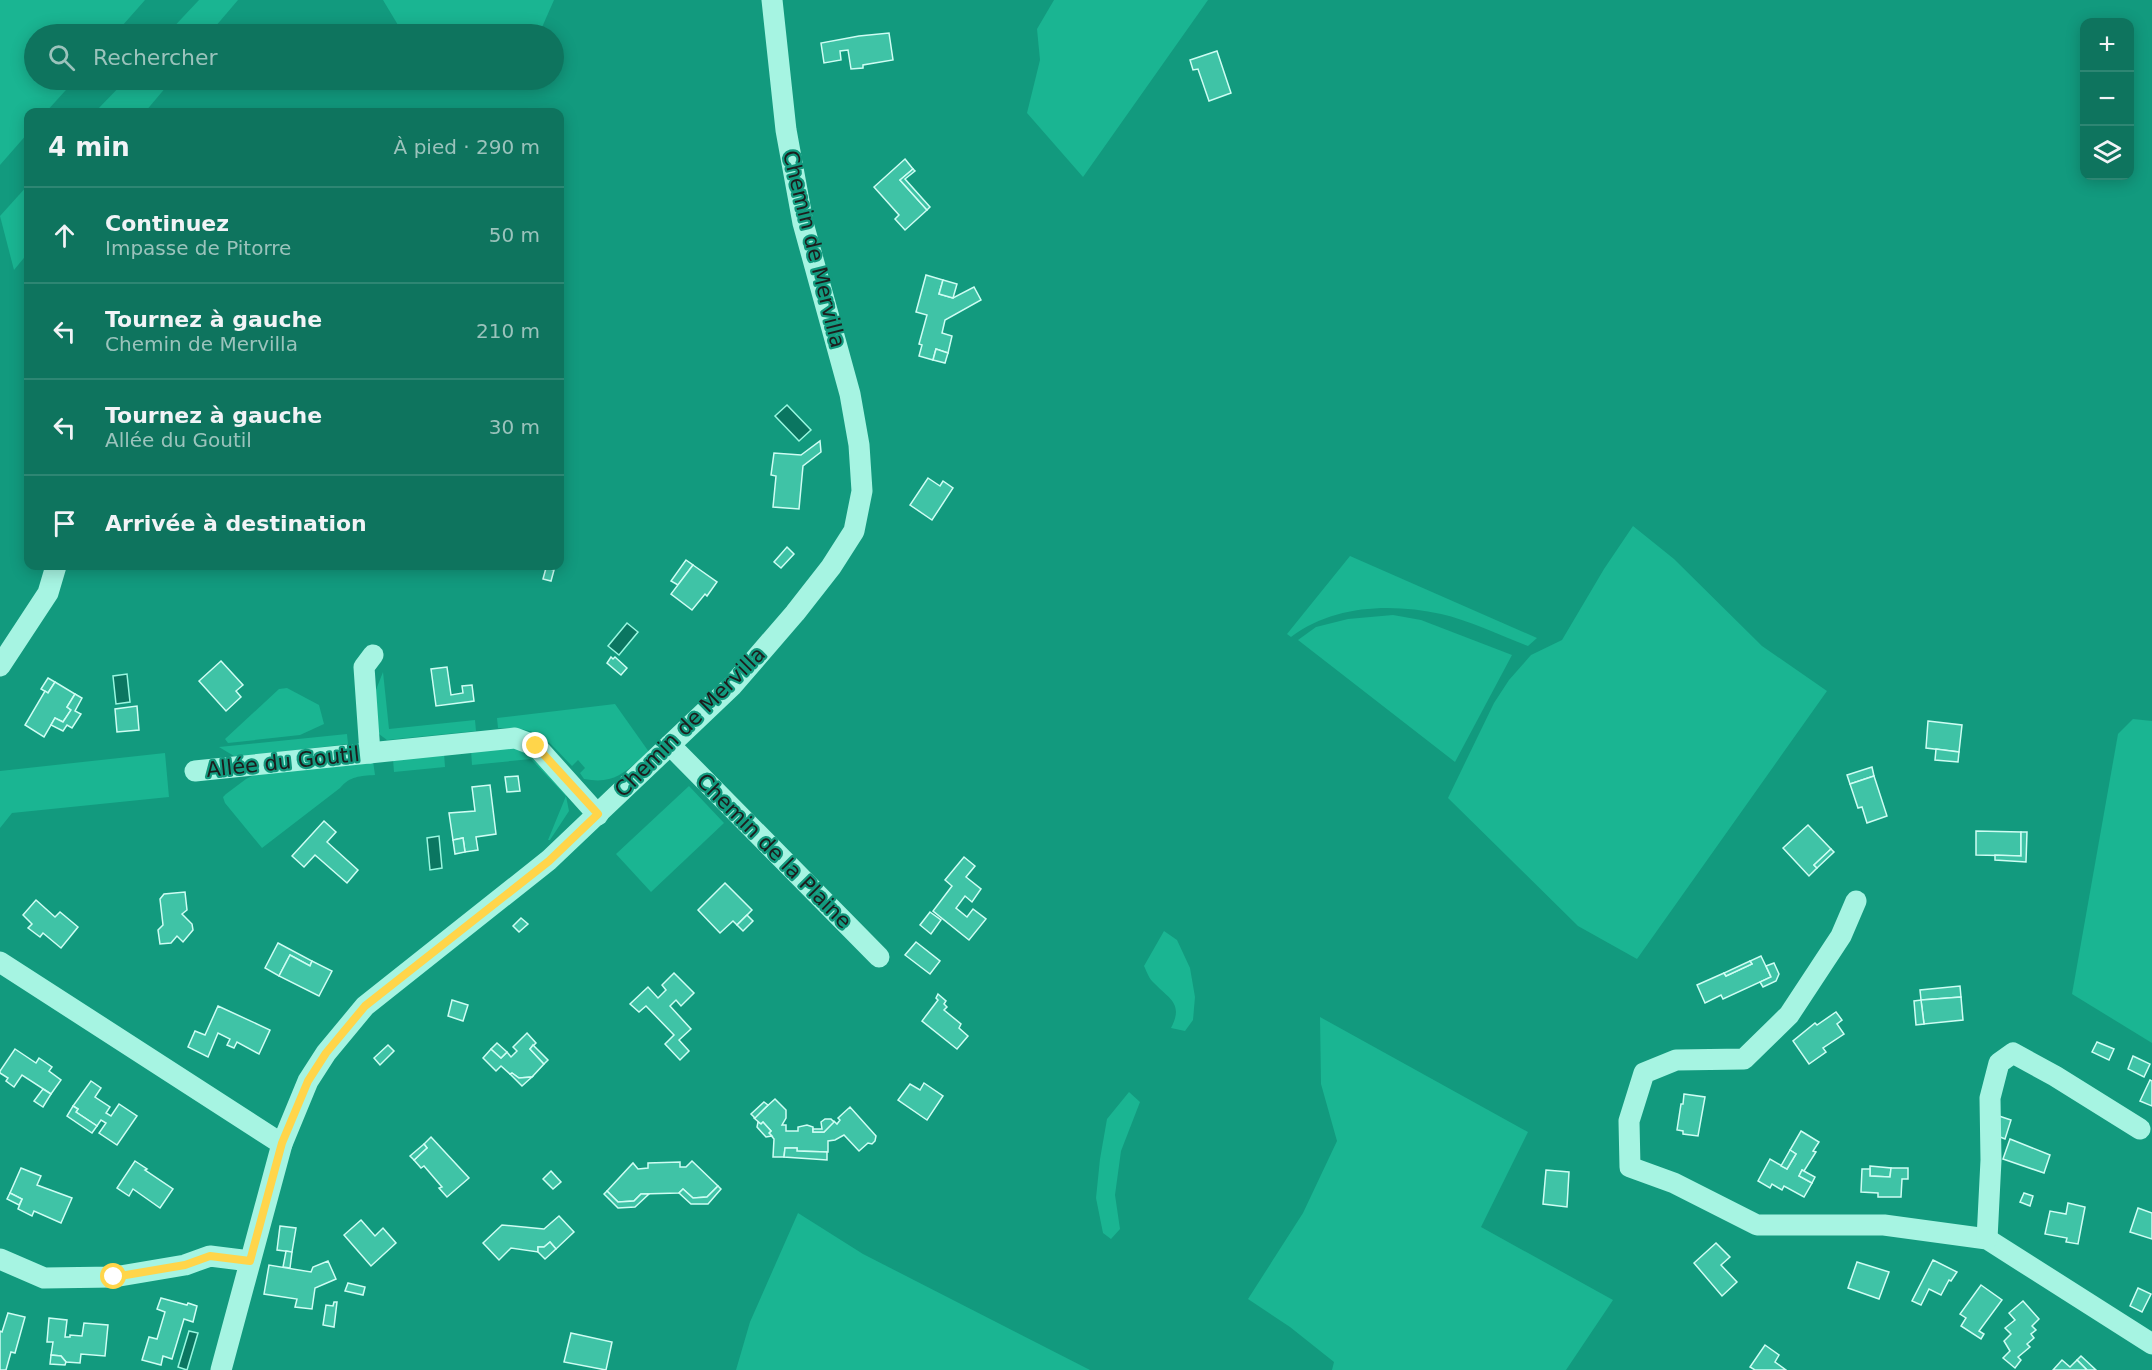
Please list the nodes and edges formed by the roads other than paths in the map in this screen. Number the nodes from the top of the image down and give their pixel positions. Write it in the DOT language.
graph roads {
  1 [pos="772,0"];
  2 [pos="56,570"];
  3 [pos="373,655"];
  4 [pos="0,666"];
  5 [pos="670,745"];
  6 [pos="370,753"];
  7 [pos="195,771"];
  8 [pos="598,814"];
  9 [pos="1856,901"];
  10 [pos="879,957"];
  11 [pos="0,962"];
  12 [pos="2140,1129"];
  13 [pos="282,1143"];
  14 [pos="1987,1239"];
  15 [pos="0,1259"];
  16 [pos="250,1261"];
  17 [pos="2152,1344"];
  18 [pos="220,1370"];
  1 -- 5 [label="street, Chemin de Mervilla"];
  2 -- 4 [label="street"];
  3 -- 6 [label="street, Allée du Goutil"];
  5 -- 8 [label="street, Chemin de Mervilla"];
  5 -- 10 [label="street, Chemin de la Plaine"];
  6 -- 7 [label="street, Allée du Goutil"];
  6 -- 8 [label="street, Allée du Goutil"];
  8 -- 13 [label="street, Chemin de Mervilla"];
  9 -- 14 [label="street"];
  11 -- 13 [label="street"];
  12 -- 14 [label="street"];
  13 -- 16 [label="street, Chemin de Mervilla"];
  14 -- 17 [label="street"];
  15 -- 16 [label="street"];
  16 -- 18 [label="street, Chemin de Mervilla"];
}
